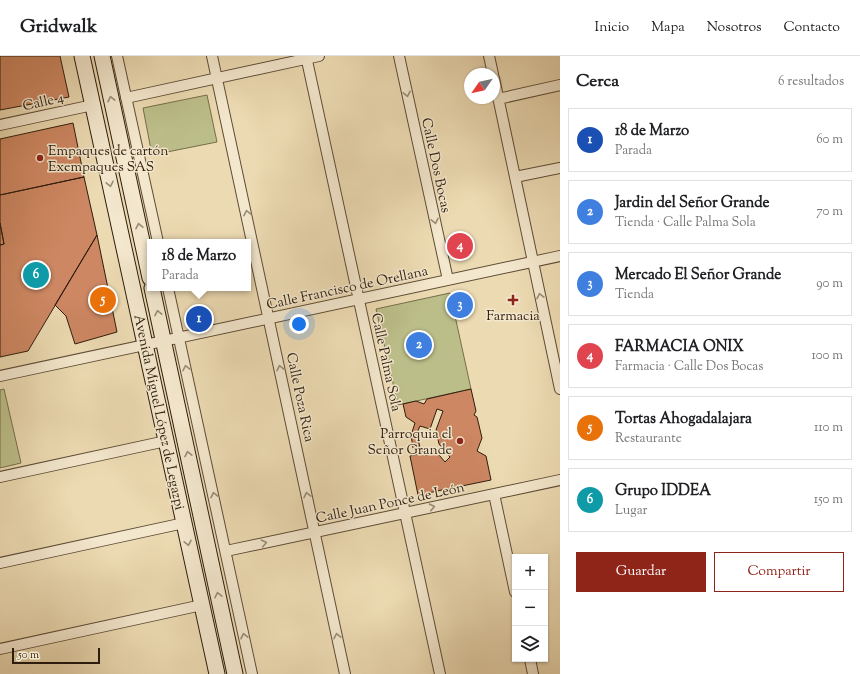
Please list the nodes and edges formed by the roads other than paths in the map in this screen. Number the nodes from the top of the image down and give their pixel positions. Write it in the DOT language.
graph roads {
  1 [pos="82,56"];
  2 [pos="102,56"];
  3 [pos="117,56"];
  4 [pos="212,56"];
  5 [pos="319,56"];
  6 [pos="399,56"];
  7 [pos="489,56"];
  8 [pos="306,57"];
  9 [pos="492,68"];
  10 [pos="217,78"];
  11 [pos="560,85"];
  12 [pos="126,98"];
  13 [pos="500,99"];
  14 [pos="93,104"];
  15 [pos="499,104"];
  16 [pos="0,126"];
  17 [pos="560,168"];
  18 [pos="515,177"];
  19 [pos="157,239"];
  20 [pos="560,256"];
  21 [pos="533,261"];
  22 [pos="147,264"];
  23 [pos="448,280"];
  24 [pos="153,291"];
  25 [pos="169,291"];
  26 [pos="359,300"];
  27 [pos="269,318"];
  28 [pos="179,337"];
  29 [pos="164,341"];
  30 [pos="145,345"];
  31 [pos="0,376"];
  32 [pos="560,389"];
  33 [pos="166,441"];
  34 [pos="0,478"];
  35 [pos="560,480"];
  36 [pos="494,494"];
  37 [pos="405,513"];
  38 [pos="184,523"];
  39 [pos="315,532"];
  40 [pos="226,552"];
  41 [pos="0,563"];
  42 [pos="515,590"];
  43 [pos="202,606"];
  44 [pos="0,649"];
  45 [pos="531,662"];
  46 [pos="216,674"];
  47 [pos="235,674"];
  48 [pos="252,674"];
  49 [pos="346,674"];
  50 [pos="440,674"];
  51 [pos="533,674"];
  1 -- 14 [label="main road, Avenida Miguel López de Legazpi"];
  22 -- 2 [label="main road, one-way"];
  3 -- 12 [label="street"];
  4 -- 10 [label="street, Calle Poza Rica"];
  5 -- 8 [label="street"];
  6 -- 23 [label="street, Calle Dos Bocas, one-way"];
  7 -- 9 [label="street"];
  8 -- 10 [label="street"];
  8 -- 26 [label="street, Calle Palma Sola"];
  10 -- 12 [label="street"];
  27 -- 10 [label="street, Calle Poza Rica, one-way"];
  11 -- 13 [label="street"];
  12 -- 19 [label="street"];
  14 -- 16 [label="street, Calle 4"];
  14 -- 30 [label="main road, Avenida Miguel López de Legazpi, one-way"];
  15 -- 18 [label="street"];
  17 -- 18 [label="street"];
  18 -- 21 [label="street"];
  20 -- 21 [label="street, Calle Francisco de Orellana"];
  21 -- 23 [label="street, Calle Francisco de Orellana"];
  32 -- 21 [label="street, one-way"];
  23 -- 26 [label="street, Calle Francisco de Orellana"];
  29 -- 24 [label="main road, Avenida Miguel López de Legazpi, one-way"];
  25 -- 28 [label="street"];
  26 -- 27 [label="street, Calle Francisco de Orellana"];
  26 -- 37 [label="street, Calle Palma Sola"];
  27 -- 28 [label="street, Calle Francisco de Orellana"];
  39 -- 27 [label="street, Calle Poza Rica, one-way"];
  28 -- 29 [label="street, Calle Francisco de Orellana"];
  40 -- 28 [label="street, one-way"];
  29 -- 30 [label="street, Calle Francisco de Orellana"];
  47 -- 29 [label="main road, Avenida Miguel López de Legazpi, one-way"];
  30 -- 31 [label="street, Calle Francisco de Orellana"];
  30 -- 33 [label="main road, Avenida Miguel López de Legazpi"];
  33 -- 34 [label="street"];
  33 -- 38 [label="main road, Avenida Miguel López de Legazpi"];
  35 -- 36 [label="street, Calle Juan Ponce de León"];
  37 -- 36 [label="street, Calle Juan Ponce de León, one-way"];
  36 -- 42 [label="street"];
  37 -- 39 [label="street, Calle Juan Ponce de León"];
  37 -- 50 [label="street, Calle Palma Sola"];
  38 -- 41 [label="street"];
  38 -- 43 [label="main road, Avenida Miguel López de Legazpi, one-way"];
  40 -- 39 [label="street, Calle Juan Ponce de León, one-way"];
  49 -- 39 [label="street, Calle Poza Rica, one-way"];
  48 -- 40 [label="street, one-way"];
  43 -- 44 [label="street"];
  43 -- 46 [label="main road, Avenida Miguel López de Legazpi"];
  45 -- 51 [label="street"];
}
